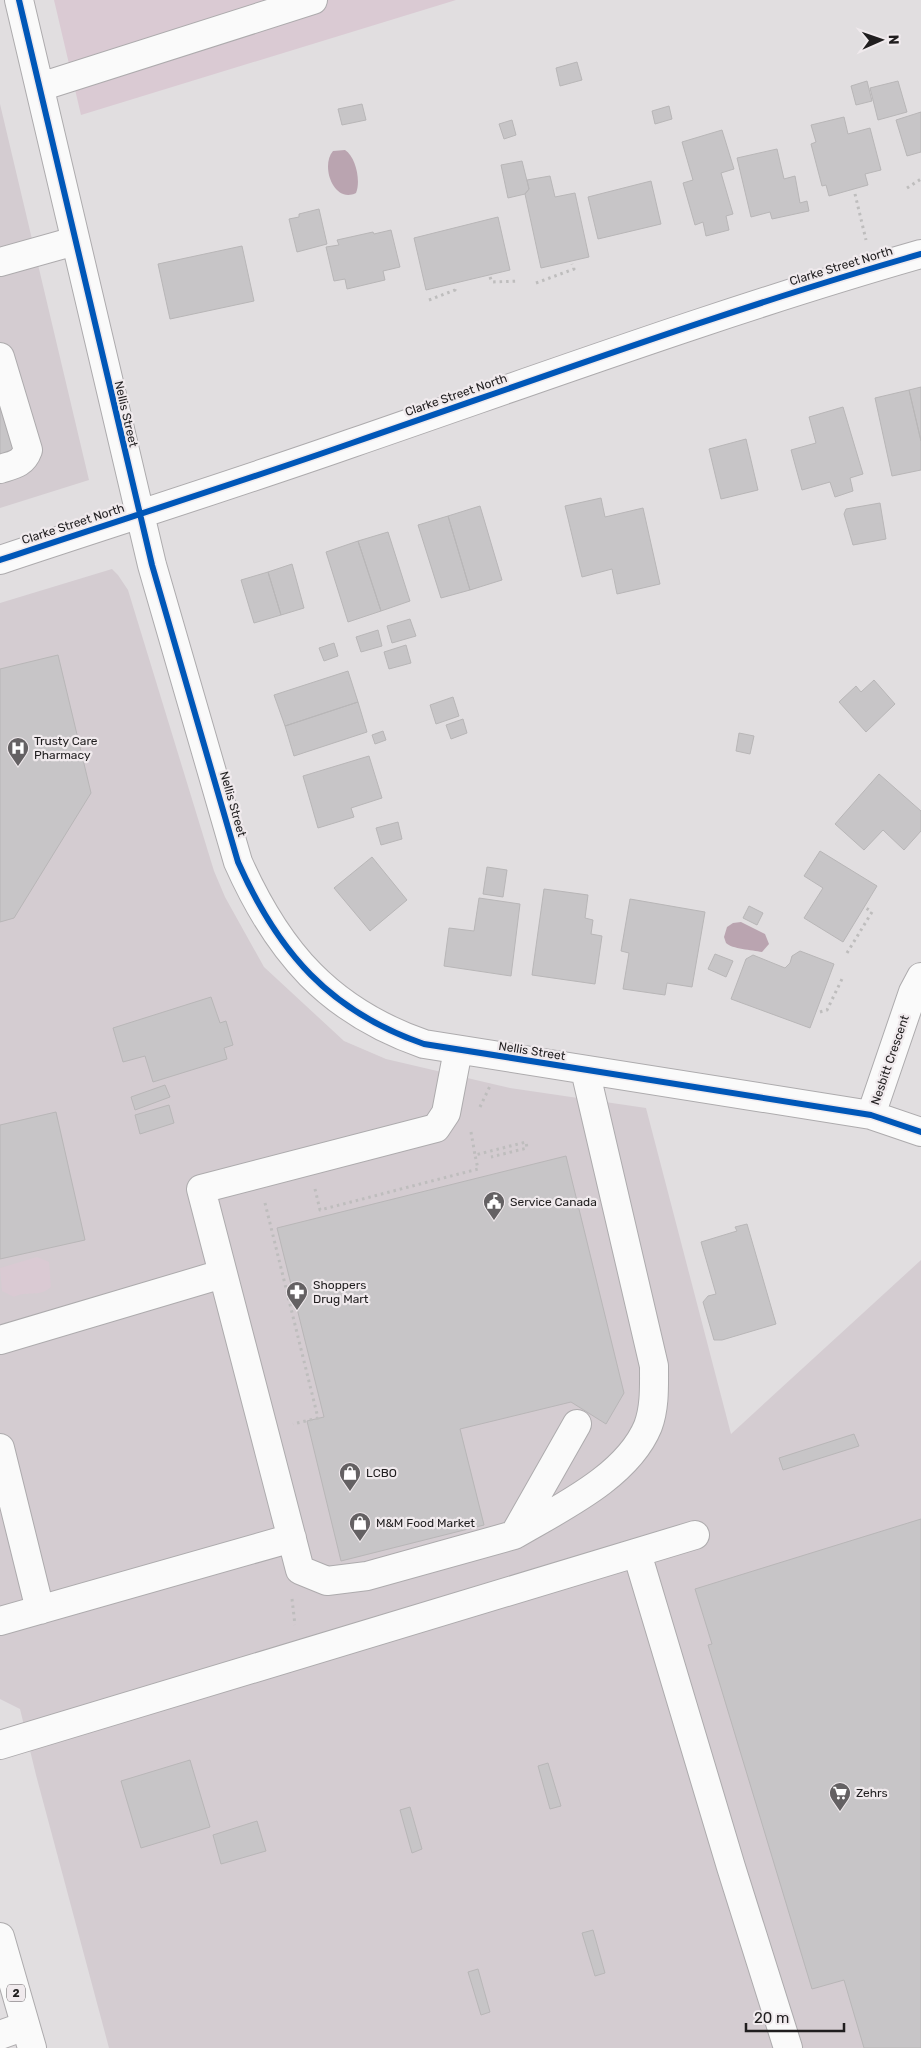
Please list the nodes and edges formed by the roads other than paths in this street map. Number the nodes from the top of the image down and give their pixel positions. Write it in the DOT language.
graph roads {
  1 [pos="19,0"];
  2 [pos="313,0"];
  3 [pos="40,87"];
  4 [pos="75,241"];
  5 [pos="921,254"];
  6 [pos="0,262"];
  7 [pos="0,357"];
  8 [pos="0,469"];
  9 [pos="139,514"];
  10 [pos="0,560"];
  11 [pos="921,976"];
  12 [pos="458,1050"];
  13 [pos="585,1070"];
  14 [pos="871,1115"];
  15 [pos="921,1132"];
  16 [pos="222,1274"];
  17 [pos="0,1340"];
  18 [pos="577,1424"];
  19 [pos="0,1448"];
  20 [pos="514,1535"];
  21 [pos="695,1535"];
  22 [pos="292,1538"];
  23 [pos="637,1554"];
  24 [pos="40,1610"];
  25 [pos="0,1621"];
  26 [pos="0,1744"];
  27 [pos="0,1940"];
  28 [pos="0,2035"];
  29 [pos="29,2037"];
  30 [pos="788,2048"];
  1 -- 3 [label="street, Nellis Street"];
  2 -- 3 [label="street"];
  3 -- 4 [label="street, Nellis Street"];
  4 -- 6 [label="street"];
  4 -- 9 [label="street, Nellis Street"];
  5 -- 9 [label="street, Clarke Street North"];
  7 -- 8 [label="street"];
  9 -- 10 [label="street, Clarke Street North"];
  9 -- 12 [label="street, Nellis Street"];
  11 -- 14 [label="street, Nesbitt Crescent"];
  12 -- 13 [label="street, Nellis Street"];
  12 -- 16 [label="street"];
  13 -- 14 [label="street, Nellis Street"];
  13 -- 20 [label="street"];
  14 -- 15 [label="street, Nellis Street"];
  16 -- 17 [label="street"];
  16 -- 22 [label="street"];
  18 -- 20 [label="street"];
  19 -- 24 [label="street"];
  20 -- 22 [label="street"];
  21 -- 23 [label="street"];
  22 -- 24 [label="street"];
  23 -- 26 [label="street"];
  23 -- 30 [label="street"];
  24 -- 25 [label="street"];
  27 -- 29 [label="street, 2"];
  28 -- 29 [label="street"];
}
